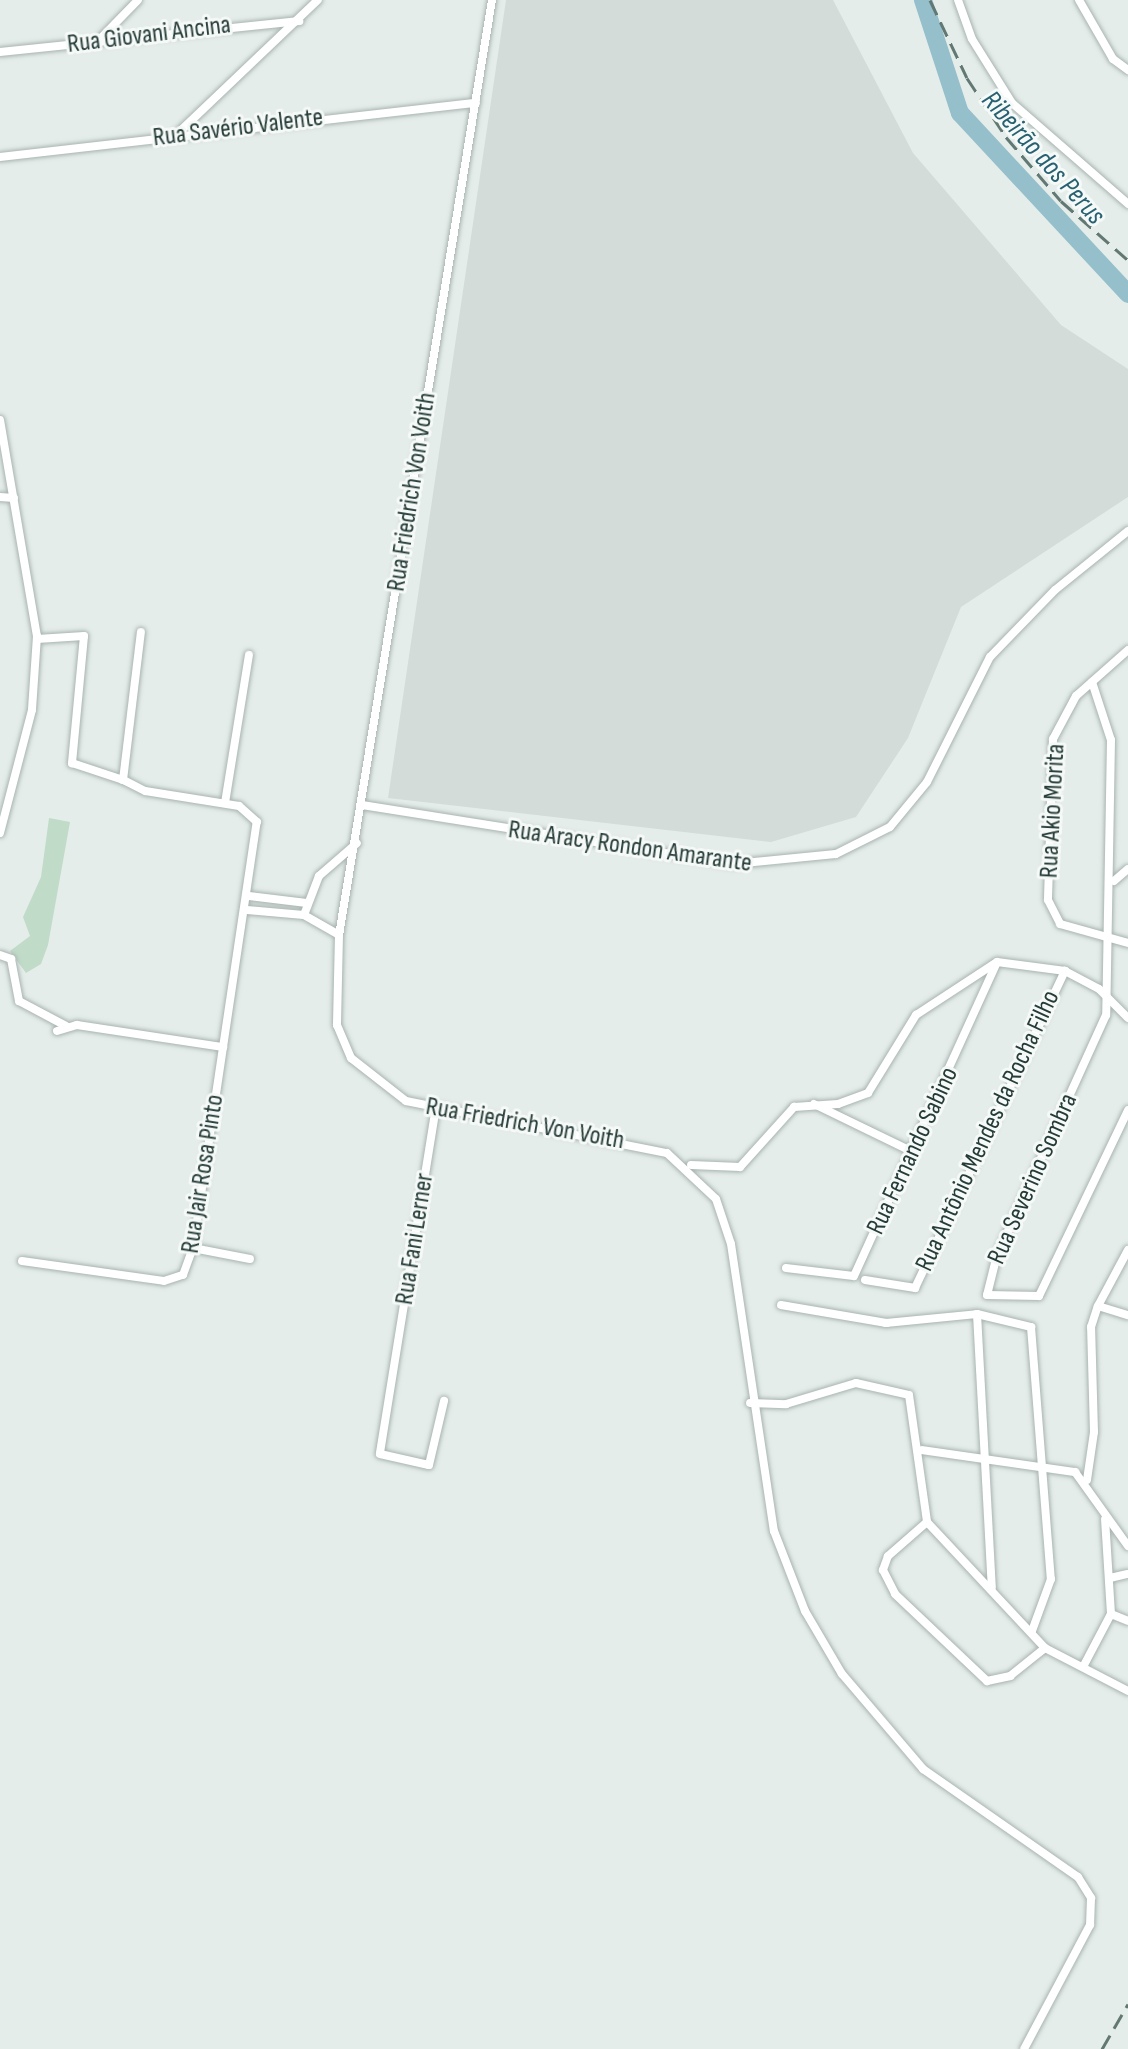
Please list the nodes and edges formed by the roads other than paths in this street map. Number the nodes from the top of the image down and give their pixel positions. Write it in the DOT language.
graph roads {
  1 [pos="138,0"];
  2 [pos="318,0"];
  3 [pos="492,0"];
  4 [pos="958,0"];
  5 [pos="1079,0"];
  6 [pos="299,21"];
  7 [pos="98,41"];
  8 [pos="0,52"];
  9 [pos="1128,70"];
  10 [pos="476,103"];
  11 [pos="175,136"];
  12 [pos="0,157"];
  13 [pos="1128,204"];
  14 [pos="1,425"];
  15 [pos="0,497"];
  16 [pos="14,498"];
  17 [pos="1128,531"];
  18 [pos="141,632"];
  19 [pos="37,639"];
  20 [pos="1128,650"];
  21 [pos="249,655"];
  22 [pos="1092,682"];
  23 [pos="125,782"];
  24 [pos="225,803"];
  25 [pos="362,805"];
  26 [pos="0,833"];
  27 [pos="357,843"];
  28 [pos="1128,869"];
  29 [pos="1114,881"];
  30 [pos="249,896"];
  31 [pos="307,903"];
  32 [pos="247,910"];
  33 [pos="304,915"];
  34 [pos="339,935"];
  35 [pos="1112,939"];
  36 [pos="1128,943"];
  37 [pos="0,955"];
  38 [pos="997,962"];
  39 [pos="1065,971"];
  40 [pos="1109,999"];
  41 [pos="1128,1018"];
  42 [pos="223,1047"];
  43 [pos="810,1102"];
  44 [pos="1128,1110"];
  45 [pos="435,1113"];
  46 [pos="911,1151"];
  47 [pos="687,1164"];
  48 [pos="193,1248"];
  49 [pos="1128,1250"];
  50 [pos="250,1259"];
  51 [pos="22,1261"];
  52 [pos="786,1268"];
  53 [pos="865,1280"];
  54 [pos="781,1305"];
  55 [pos="1098,1306"];
  56 [pos="977,1314"];
  57 [pos="1128,1315"];
  58 [pos="444,1401"];
  59 [pos="750,1403"];
  60 [pos="922,1450"];
  61 [pos="981,1453"];
  62 [pos="1038,1461"];
  63 [pos="1087,1480"];
  64 [pos="1105,1518"];
  65 [pos="927,1522"];
  66 [pos="1128,1546"];
  67 [pos="1128,1574"];
  68 [pos="1110,1578"];
  69 [pos="992,1588"];
  70 [pos="1111,1614"];
  71 [pos="1128,1621"];
  72 [pos="1032,1631"];
  73 [pos="1045,1648"];
  74 [pos="1083,1667"];
  75 [pos="1128,1691"];
  76 [pos="1024,2049"];
  1 -- 7 [label="street"];
  2 -- 6 [label="street"];
  3 -- 10 [label="street, Rua Friedrich Von Voith"];
  4 -- 13 [label="street"];
  5 -- 9 [label="street"];
  6 -- 7 [label="street, Rua Giovani Ancina"];
  6 -- 11 [label="street"];
  7 -- 8 [label="street, Rua Giovani Ancina"];
  10 -- 11 [label="street, Rua Savério Valente"];
  10 -- 25 [label="street, Rua Friedrich Von Voith"];
  11 -- 12 [label="street, Rua Savério Valente"];
  14 -- 16 [label="street"];
  15 -- 16 [label="street"];
  16 -- 19 [label="street"];
  17 -- 25 [label="street, Rua Aracy Rondon Amarante"];
  18 -- 23 [label="street"];
  19 -- 23 [label="street"];
  19 -- 26 [label="street"];
  20 -- 22 [label="street, Rua Akio Morita"];
  21 -- 24 [label="street"];
  22 -- 29 [label="street"];
  22 -- 35 [label="street, Rua Akio Morita"];
  23 -- 24 [label="street"];
  24 -- 30 [label="street, Rua Jair Rosa Pinto"];
  25 -- 27 [label="street, Rua Friedrich Von Voith"];
  27 -- 31 [label="street"];
  27 -- 34 [label="street, Rua Friedrich Von Voith"];
  28 -- 29 [label="street"];
  29 -- 35 [label="street"];
  30 -- 31 [label="street"];
  30 -- 32 [label="street, Rua Jair Rosa Pinto"];
  31 -- 33 [label="street"];
  32 -- 33 [label="street"];
  32 -- 42 [label="street, Rua Jair Rosa Pinto"];
  33 -- 34 [label="street"];
  34 -- 45 [label="street, Rua Friedrich Von Voith"];
  35 -- 36 [label="street, Rua Akio Morita"];
  35 -- 40 [label="street"];
  37 -- 42 [label="street"];
  38 -- 39 [label="street"];
  38 -- 43 [label="street"];
  38 -- 46 [label="street, Rua Fernando Sabino"];
  39 -- 40 [label="street"];
  39 -- 53 [label="street, Rua Antônio Mendes da Rocha Filho"];
  40 -- 41 [label="street"];
  40 -- 44 [label="street, Rua Severino Sombra"];
  42 -- 48 [label="street, Rua Jair Rosa Pinto"];
  43 -- 46 [label="street"];
  43 -- 47 [label="street"];
  45 -- 47 [label="street, Rua Friedrich Von Voith"];
  45 -- 58 [label="street, Rua Fani Lerner"];
  46 -- 52 [label="street, Rua Fernando Sabino"];
  47 -- 59 [label="street, Rua Friedrich Von Voith"];
  48 -- 50 [label="street"];
  48 -- 51 [label="street, Rua Jair Rosa Pinto"];
  49 -- 55 [label="street"];
  54 -- 56 [label="street"];
  55 -- 57 [label="street"];
  55 -- 63 [label="street"];
  56 -- 61 [label="street"];
  56 -- 62 [label="street"];
  59 -- 60 [label="street"];
  59 -- 76 [label="street, Rua Friedrich Von Voith"];
  60 -- 61 [label="street"];
  60 -- 65 [label="street"];
  61 -- 62 [label="street"];
  61 -- 69 [label="street"];
  62 -- 63 [label="street"];
  62 -- 72 [label="street"];
  63 -- 64 [label="street"];
  64 -- 66 [label="street"];
  64 -- 68 [label="street"];
  65 -- 69 [label="street"];
  65 -- 73 [label="street"];
  67 -- 68 [label="street"];
  68 -- 70 [label="street"];
  69 -- 72 [label="street"];
  70 -- 71 [label="street"];
  70 -- 74 [label="street"];
  72 -- 73 [label="street"];
  73 -- 74 [label="street"];
  74 -- 75 [label="street"];
}
